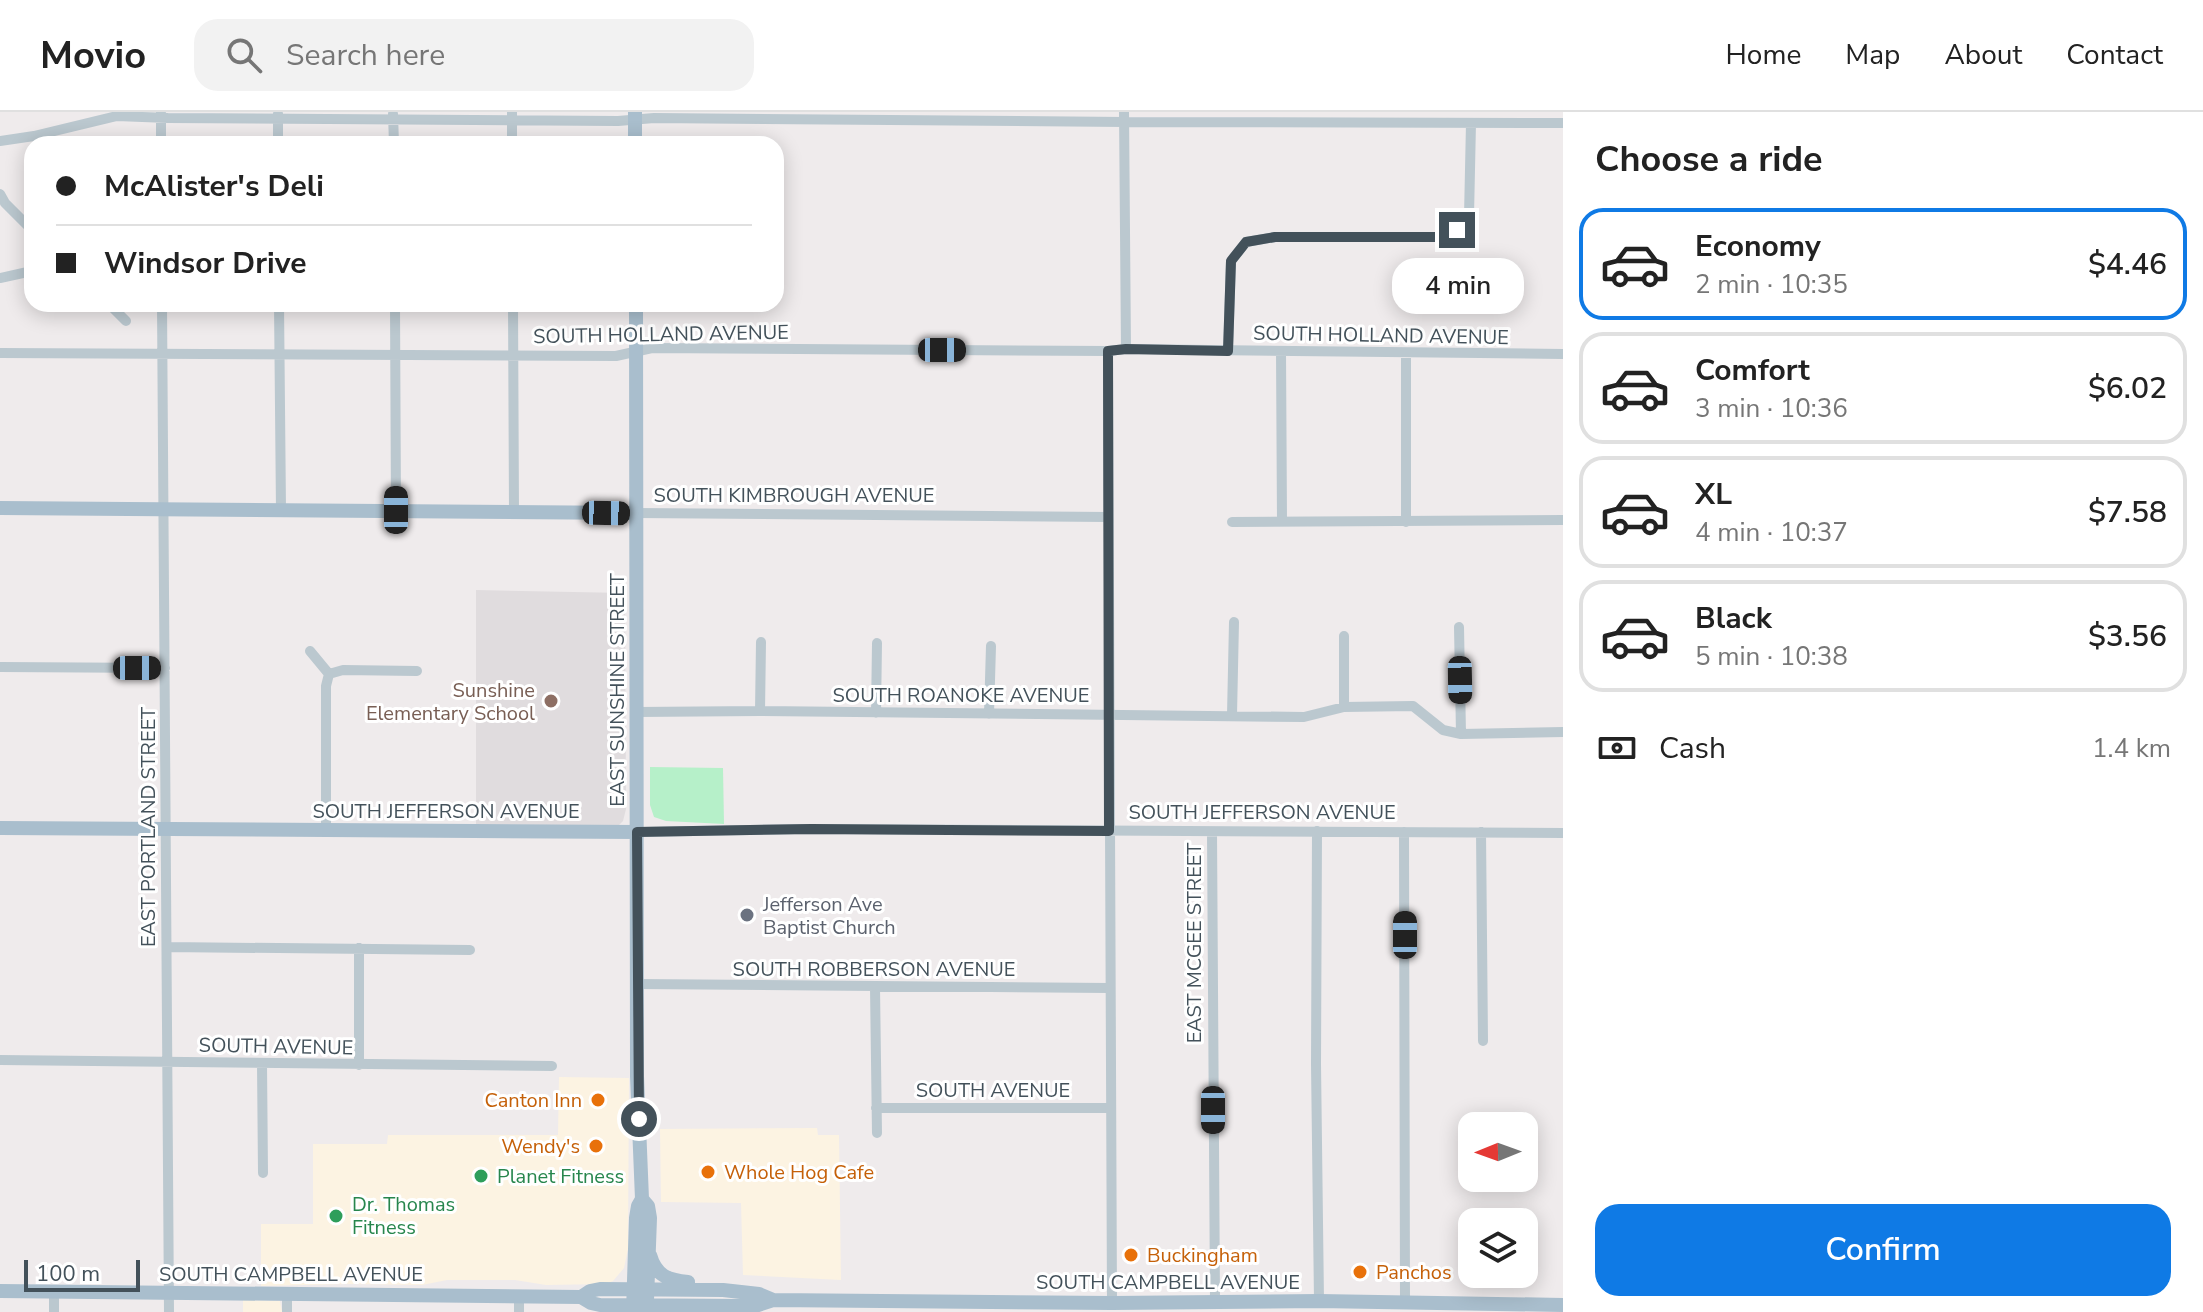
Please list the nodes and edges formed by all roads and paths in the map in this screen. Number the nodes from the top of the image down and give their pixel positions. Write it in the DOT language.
graph roads {
  1 [pos="161,115"];
  2 [pos="278,115"];
  3 [pos="393,115"];
  4 [pos="512,116"];
  5 [pos="635,116"];
  6 [pos="1124,117"];
  7 [pos="1247,117"];
  8 [pos="1393,117"];
  9 [pos="1471,123"];
  10 [pos="1563,123"];
  11 [pos="161,136"];
  12 [pos="278,136"];
  13 [pos="394,136"];
  14 [pos="0,141"];
  15 [pos="0,194"];
  16 [pos="24,222"];
  17 [pos="24,273"];
  18 [pos="0,278"];
  19 [pos="117,312"];
  20 [pos="162,312"];
  21 [pos="279,312"];
  22 [pos="395,312"];
  23 [pos="513,312"];
  24 [pos="636,312"];
  25 [pos="126,321"];
  26 [pos="1126,349"];
  27 [pos="1108,351"];
  28 [pos="1228,351"];
  29 [pos="1281,351"];
  30 [pos="636,352"];
  31 [pos="0,353"];
  32 [pos="162,354"];
  33 [pos="279,354"];
  34 [pos="1406,354"];
  35 [pos="1563,354"];
  36 [pos="396,355"];
  37 [pos="513,355"];
  38 [pos="0,508"];
  39 [pos="163,509"];
  40 [pos="281,510"];
  41 [pos="396,510"];
  42 [pos="514,511"];
  43 [pos="636,513"];
  44 [pos="1108,517"];
  45 [pos="1563,520"];
  46 [pos="1282,521"];
  47 [pos="1232,522"];
  48 [pos="1406,522"];
  49 [pos="1234,622"];
  50 [pos="1459,627"];
  51 [pos="1344,636"];
  52 [pos="761,642"];
  53 [pos="877,643"];
  54 [pos="991,646"];
  55 [pos="310,651"];
  56 [pos="0,667"];
  57 [pos="165,668"];
  58 [pos="417,671"];
  59 [pos="329,674"];
  60 [pos="1344,707"];
  61 [pos="760,711"];
  62 [pos="637,712"];
  63 [pos="876,713"];
  64 [pos="989,714"];
  65 [pos="1108,714"];
  66 [pos="1232,715"];
  67 [pos="1563,732"];
  68 [pos="1461,734"];
  69 [pos="0,828"];
  70 [pos="166,830"];
  71 [pos="326,831"];
  72 [pos="1109,831"];
  73 [pos="1317,831"];
  74 [pos="637,832"];
  75 [pos="1212,832"];
  76 [pos="1404,832"];
  77 [pos="1481,832"];
  78 [pos="1563,833"];
  79 [pos="167,947"];
  80 [pos="359,948"];
  81 [pos="470,950"];
  82 [pos="638,984"];
  83 [pos="875,987"];
  84 [pos="1109,988"];
  85 [pos="1483,1041"];
  86 [pos="0,1060"];
  87 [pos="168,1062"];
  88 [pos="262,1064"];
  89 [pos="359,1065"];
  90 [pos="552,1066"];
  91 [pos="876,1108"];
  92 [pos="1110,1108"];
  93 [pos="877,1133"];
  94 [pos="263,1173"];
  95 [pos="642,1251"];
  96 [pos="600,1289"];
  97 [pos="640,1290"];
  98 [pos="711,1290"];
  99 [pos="0,1291"];
  100 [pos="54,1292"];
  101 [pos="169,1293"];
  102 [pos="287,1294"];
  103 [pos="519,1296"];
  104 [pos="581,1297"];
  105 [pos="773,1300"];
  106 [pos="1215,1301"];
  107 [pos="1319,1301"];
  108 [pos="1112,1303"];
  109 [pos="1405,1303"];
  110 [pos="1563,1305"];
  111 [pos="688,1306"];
  112 [pos="1270,1306"];
  113 [pos="1481,1308"];
  114 [pos="607,1309"];
  115 [pos="640,1309"];
  116 [pos="54,1312"];
  117 [pos="169,1312"];
  118 [pos="287,1312"];
  119 [pos="519,1312"];
  120 [pos="669,1312"];
  1 -- 2 [label="street"];
  1 -- 11 [label="street"];
  1 -- 14 [label="street"];
  2 -- 3 [label="street"];
  2 -- 12 [label="street"];
  3 -- 4 [label="street"];
  3 -- 13 [label="street"];
  4 -- 5 [label="street"];
  5 -- 6 [label="street"];
  6 -- 7 [label="street"];
  6 -- 26 [label="street"];
  7 -- 8 [label="street"];
  8 -- 9 [label="street"];
  9 -- 10 [label="street"];
  9 -- 28 [label="street"];
  15 -- 16 [label="street"];
  17 -- 18 [label="street"];
  19 -- 25 [label="street"];
  20 -- 32 [label="street, EAST PORTLAND STREET"];
  21 -- 33 [label="street"];
  22 -- 36 [label="street"];
  23 -- 37 [label="street"];
  24 -- 30 [label="main road, EAST SUNSHINE STREET"];
  26 -- 27 [label="street, SOUTH HOLLAND AVENUE"];
  26 -- 28 [label="street, SOUTH HOLLAND AVENUE"];
  27 -- 30 [label="street, SOUTH HOLLAND AVENUE"];
  27 -- 44 [label="street"];
  28 -- 29 [label="street, SOUTH HOLLAND AVENUE"];
  29 -- 34 [label="street, SOUTH HOLLAND AVENUE"];
  29 -- 46 [label="street"];
  30 -- 37 [label="street, SOUTH HOLLAND AVENUE"];
  30 -- 43 [label="main road, EAST SUNSHINE STREET"];
  31 -- 32 [label="street, SOUTH HOLLAND AVENUE"];
  32 -- 33 [label="street, SOUTH HOLLAND AVENUE"];
  32 -- 39 [label="street, EAST PORTLAND STREET"];
  33 -- 36 [label="street, SOUTH HOLLAND AVENUE"];
  33 -- 40 [label="street"];
  34 -- 35 [label="street, SOUTH HOLLAND AVENUE"];
  34 -- 48 [label="street"];
  36 -- 37 [label="street, SOUTH HOLLAND AVENUE"];
  36 -- 41 [label="street"];
  37 -- 42 [label="street"];
  38 -- 39 [label="main road, SOUTH KIMBROUGH AVENUE"];
  39 -- 40 [label="main road, SOUTH KIMBROUGH AVENUE"];
  39 -- 57 [label="street, EAST PORTLAND STREET"];
  40 -- 41 [label="main road, SOUTH KIMBROUGH AVENUE"];
  41 -- 42 [label="main road, SOUTH KIMBROUGH AVENUE"];
  42 -- 43 [label="main road, SOUTH KIMBROUGH AVENUE"];
  43 -- 44 [label="street, SOUTH KIMBROUGH AVENUE"];
  43 -- 62 [label="main road, EAST SUNSHINE STREET"];
  44 -- 65 [label="street"];
  45 -- 48 [label="street"];
  46 -- 47 [label="street"];
  46 -- 48 [label="street"];
  49 -- 66 [label="street"];
  50 -- 68 [label="street"];
  51 -- 60 [label="street"];
  52 -- 61 [label="street"];
  53 -- 63 [label="street"];
  54 -- 64 [label="street"];
  55 -- 59 [label="street"];
  56 -- 57 [label="street"];
  57 -- 70 [label="street, EAST PORTLAND STREET"];
  58 -- 59 [label="street"];
  59 -- 71 [label="street"];
  60 -- 66 [label="street, SOUTH ROANOKE AVENUE"];
  60 -- 68 [label="street, SOUTH ROANOKE AVENUE"];
  61 -- 62 [label="street, SOUTH ROANOKE AVENUE"];
  61 -- 63 [label="street, SOUTH ROANOKE AVENUE"];
  62 -- 74 [label="main road, EAST SUNSHINE STREET"];
  63 -- 64 [label="street, SOUTH ROANOKE AVENUE"];
  64 -- 65 [label="street, SOUTH ROANOKE AVENUE"];
  65 -- 66 [label="street, SOUTH ROANOKE AVENUE"];
  65 -- 72 [label="street"];
  67 -- 68 [label="street, SOUTH ROANOKE AVENUE"];
  69 -- 70 [label="main road, SOUTH JEFFERSON AVENUE"];
  70 -- 71 [label="main road, SOUTH JEFFERSON AVENUE"];
  70 -- 79 [label="street, EAST PORTLAND STREET"];
  71 -- 74 [label="main road, SOUTH JEFFERSON AVENUE"];
  72 -- 74 [label="street, SOUTH JEFFERSON AVENUE"];
  72 -- 75 [label="street, SOUTH JEFFERSON AVENUE"];
  72 -- 84 [label="street"];
  73 -- 75 [label="street, SOUTH JEFFERSON AVENUE"];
  73 -- 76 [label="street, SOUTH JEFFERSON AVENUE"];
  73 -- 107 [label="street"];
  74 -- 82 [label="main road, EAST SUNSHINE STREET"];
  75 -- 106 [label="street, EAST MCGEE STREET"];
  76 -- 77 [label="street, SOUTH JEFFERSON AVENUE"];
  76 -- 109 [label="street"];
  77 -- 78 [label="street, SOUTH JEFFERSON AVENUE"];
  77 -- 85 [label="street"];
  79 -- 80 [label="street"];
  79 -- 87 [label="street, EAST PORTLAND STREET"];
  80 -- 81 [label="street"];
  80 -- 89 [label="street"];
  82 -- 83 [label="street, SOUTH ROBBERSON AVENUE"];
  82 -- 95 [label="main road, EAST SUNSHINE STREET"];
  83 -- 84 [label="street, SOUTH ROBBERSON AVENUE"];
  83 -- 91 [label="street"];
  84 -- 92 [label="street"];
  86 -- 87 [label="street, SOUTH AVENUE"];
  87 -- 88 [label="street, SOUTH AVENUE"];
  87 -- 101 [label="street, EAST PORTLAND STREET"];
  88 -- 89 [label="street, SOUTH AVENUE"];
  88 -- 94 [label="street"];
  89 -- 90 [label="street, SOUTH AVENUE"];
  91 -- 92 [label="street, SOUTH AVENUE"];
  91 -- 93 [label="street"];
  92 -- 108 [label="street"];
  95 -- 96 [label="main road"];
  95 -- 97 [label="main road, EAST SUNSHINE STREET"];
  95 -- 98 [label="main road"];
  96 -- 97 [label="main road, SOUTH CAMPBELL AVENUE"];
  96 -- 104 [label="main road, SOUTH CAMPBELL AVENUE"];
  97 -- 98 [label="main road, SOUTH CAMPBELL AVENUE"];
  97 -- 115 [label="main road, EAST SUNSHINE STREET"];
  98 -- 105 [label="main road, SOUTH CAMPBELL AVENUE"];
  99 -- 100 [label="main road, SOUTH CAMPBELL AVENUE"];
  100 -- 101 [label="main road, SOUTH CAMPBELL AVENUE"];
  100 -- 116 [label="street"];
  101 -- 102 [label="main road, SOUTH CAMPBELL AVENUE"];
  101 -- 117 [label="street, EAST PORTLAND STREET"];
  102 -- 103 [label="main road, SOUTH CAMPBELL AVENUE"];
  102 -- 118 [label="street"];
  103 -- 104 [label="main road, SOUTH CAMPBELL AVENUE"];
  103 -- 119 [label="street"];
  104 -- 114 [label="main road, SOUTH CAMPBELL AVENUE"];
  105 -- 108 [label="main road, SOUTH CAMPBELL AVENUE"];
  105 -- 111 [label="main road, SOUTH CAMPBELL AVENUE"];
  106 -- 108 [label="main road, SOUTH CAMPBELL AVENUE"];
  106 -- 112 [label="main road, SOUTH CAMPBELL AVENUE"];
  107 -- 109 [label="main road, SOUTH CAMPBELL AVENUE"];
  107 -- 112 [label="main road, SOUTH CAMPBELL AVENUE"];
  109 -- 113 [label="main road, SOUTH CAMPBELL AVENUE"];
  110 -- 113 [label="main road, SOUTH CAMPBELL AVENUE"];
  111 -- 115 [label="main road, SOUTH CAMPBELL AVENUE"];
  111 -- 120 [label="main road"];
  114 -- 115 [label="main road, SOUTH CAMPBELL AVENUE"];
}
